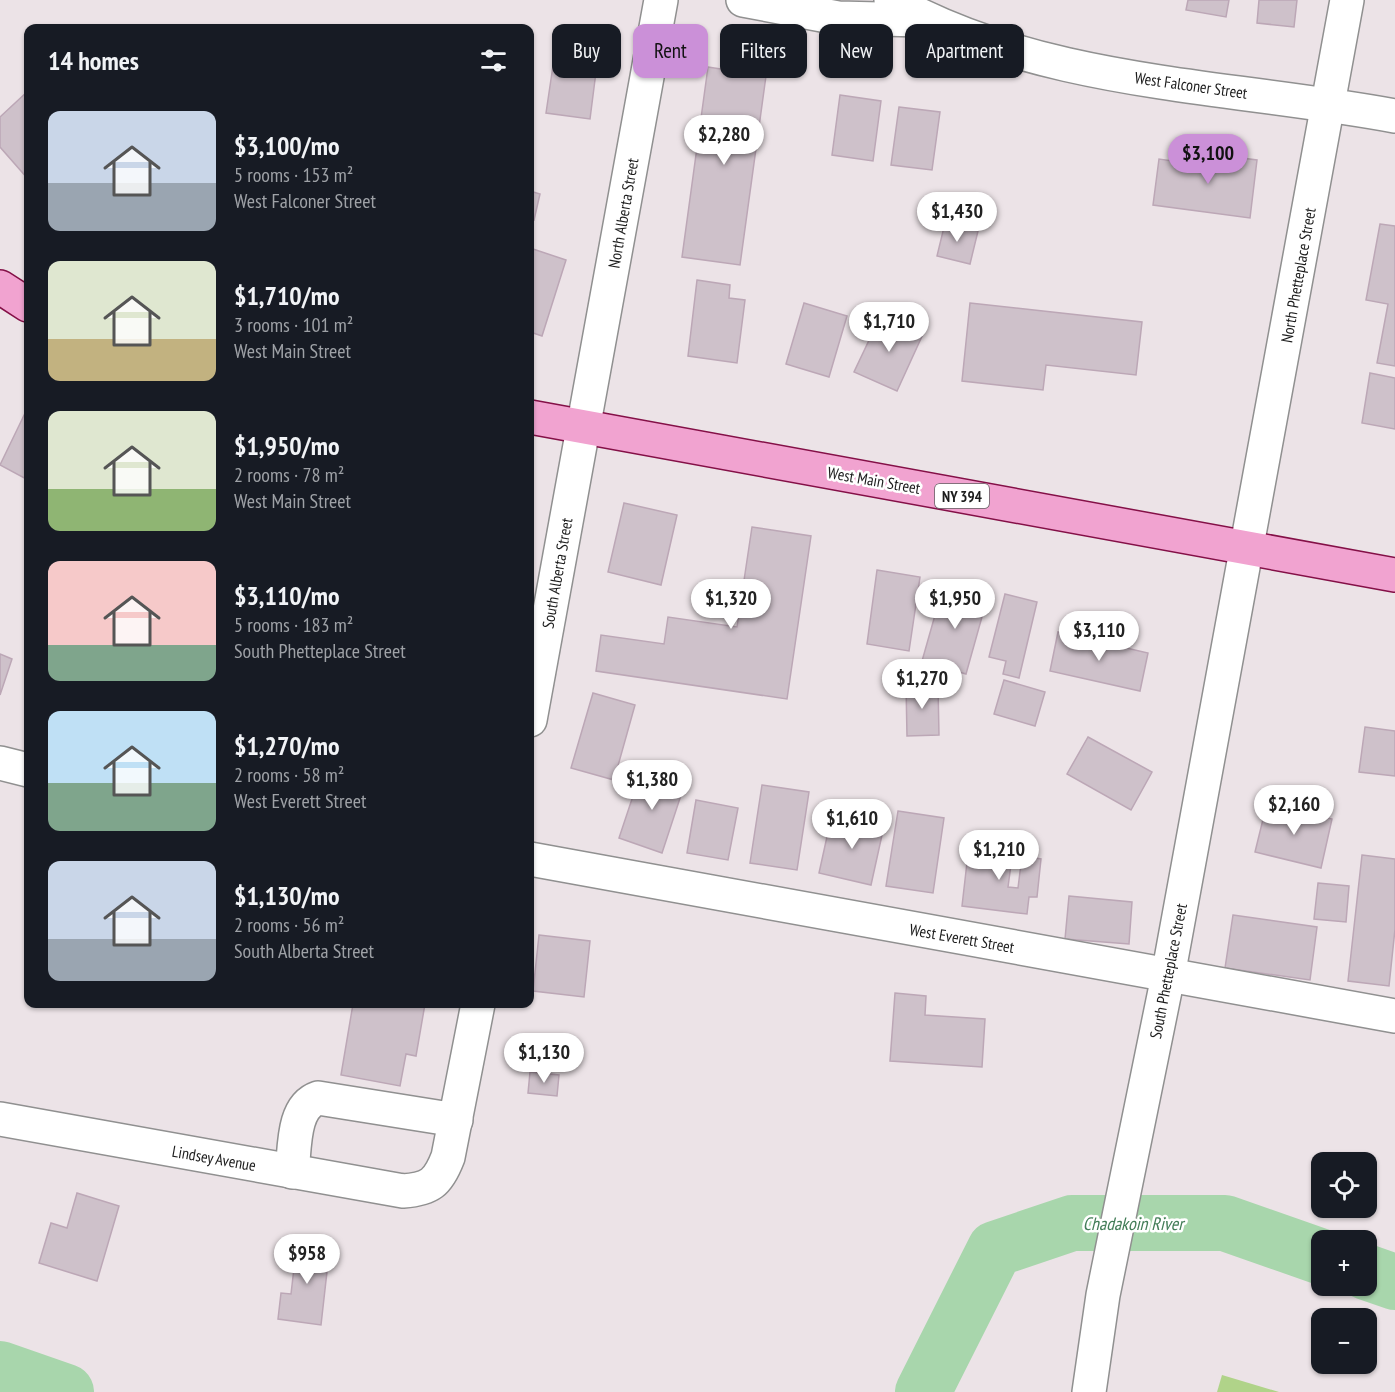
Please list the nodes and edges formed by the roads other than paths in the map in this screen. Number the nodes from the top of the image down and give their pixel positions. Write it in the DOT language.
graph roads {
  1 [pos="661,0"];
  2 [pos="743,0"];
  3 [pos="891,0"];
  4 [pos="1347,0"];
  5 [pos="927,20"];
  6 [pos="1328,104"];
  7 [pos="1395,116"];
  8 [pos="0,287"];
  9 [pos="24,302"];
  10 [pos="534,418"];
  11 [pos="584,426"];
  12 [pos="1248,549"];
  13 [pos="1395,575"];
  14 [pos="534,698"];
  15 [pos="0,763"];
  16 [pos="24,769"];
  17 [pos="534,860"];
  18 [pos="1168,976"];
  19 [pos="477,1008"];
  20 [pos="1395,1016"];
  21 [pos="0,1119"];
  22 [pos="456,1120"];
  23 [pos="292,1172"];
  24 [pos="1089,1392"];
  1 -- 11 [label="street, North Alberta Street"];
  2 -- 5 [label="street"];
  3 -- 5 [label="street, West Falconer Street"];
  4 -- 6 [label="street, North Phetteplace Street"];
  5 -- 6 [label="street, West Falconer Street"];
  6 -- 7 [label="street, West Falconer Street"];
  6 -- 12 [label="street, North Phetteplace Street"];
  8 -- 9 [label="main road"];
  10 -- 11 [label="main road, West Main Street / NY 394"];
  11 -- 12 [label="main road, West Main Street / NY 394"];
  11 -- 14 [label="street, South Alberta Street"];
  12 -- 13 [label="main road, West Main Street / NY 394"];
  12 -- 18 [label="street, South Phetteplace Street"];
  15 -- 16 [label="street"];
  17 -- 18 [label="street, West Everett Street"];
  18 -- 20 [label="street, West Everett Street"];
  18 -- 24 [label="street, South Phetteplace Street"];
  19 -- 22 [label="street"];
  21 -- 23 [label="street, Lindsey Avenue"];
  22 -- 23 [label="street, Lindsey Avenue"];
  22 -- 23 [label="street"];
}
